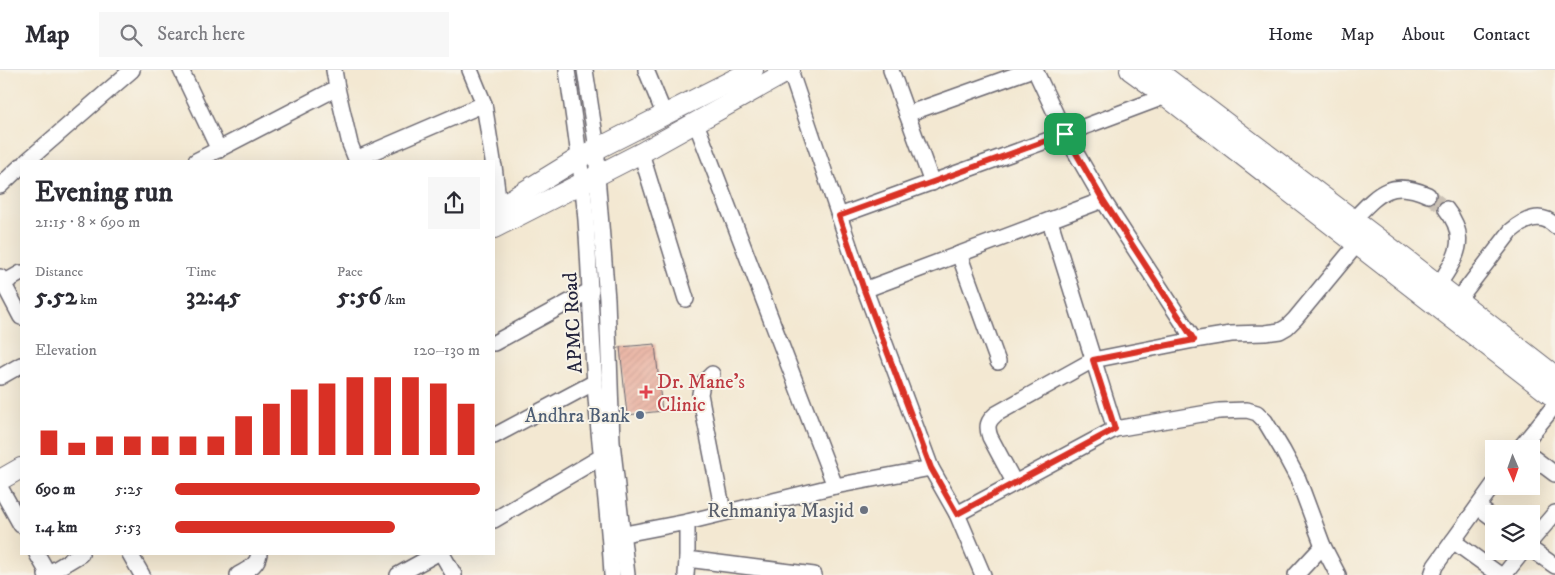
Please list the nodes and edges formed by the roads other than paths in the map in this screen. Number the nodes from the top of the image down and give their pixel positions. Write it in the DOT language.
graph roads {
  1 [pos="111,70"];
  2 [pos="132,70"];
  3 [pos="181,70"];
  4 [pos="334,70"];
  5 [pos="470,70"];
  6 [pos="567,70"];
  7 [pos="585,70"];
  8 [pos="646,70"];
  9 [pos="753,70"];
  10 [pos="790,70"];
  11 [pos="891,70"];
  12 [pos="1030,70"];
  13 [pos="1035,70"];
  14 [pos="1130,70"];
  15 [pos="1156,70"];
  16 [pos="113,86"];
  17 [pos="337,88"];
  18 [pos="1166,96"];
  19 [pos="484,104"];
  20 [pos="907,114"];
  21 [pos="665,116"];
  22 [pos="696,123"];
  23 [pos="1065,134"];
  24 [pos="597,149"];
  25 [pos="219,150"];
  26 [pos="641,153"];
  27 [pos="579,158"];
  28 [pos="28,160"];
  29 [pos="198,160"];
  30 [pos="354,160"];
  31 [pos="493,160"];
  32 [pos="20,167"];
  33 [pos="589,180"];
  34 [pos="932,183"];
  35 [pos="0,186"];
  36 [pos="495,187"];
  37 [pos="1428,195"];
  38 [pos="1103,200"];
  39 [pos="496,208"];
  40 [pos="1446,209"];
  41 [pos="839,216"];
  42 [pos="1353,220"];
  43 [pos="1050,221"];
  44 [pos="1555,226"];
  45 [pos="495,227"];
  46 [pos="1357,244"];
  47 [pos="959,254"];
  48 [pos="20,273"];
  49 [pos="1,282"];
  50 [pos="1438,285"];
  51 [pos="591,290"];
  52 [pos="864,290"];
  53 [pos="686,299"];
  54 [pos="1458,300"];
  55 [pos="20,315"];
  56 [pos="1194,340"];
  57 [pos="495,342"];
  58 [pos="1093,360"];
  59 [pos="998,362"];
  60 [pos="20,367"];
  61 [pos="712,374"];
  62 [pos="1555,376"];
  63 [pos="0,377"];
  64 [pos="595,382"];
  65 [pos="1555,398"];
  66 [pos="1555,405"];
  67 [pos="1115,429"];
  68 [pos="495,435"];
  69 [pos="1530,440"];
  70 [pos="601,457"];
  71 [pos="1540,463"];
  72 [pos="931,468"];
  73 [pos="20,469"];
  74 [pos="1555,474"];
  75 [pos="20,481"];
  76 [pos="1014,482"];
  77 [pos="835,486"];
  78 [pos="1,488"];
  79 [pos="1486,495"];
  80 [pos="1478,507"];
  81 [pos="723,512"];
  82 [pos="1485,512"];
  83 [pos="1555,513"];
  84 [pos="957,514"];
  85 [pos="495,519"];
  86 [pos="687,522"];
  87 [pos="20,523"];
  88 [pos="1540,530"];
  89 [pos="616,536"];
  90 [pos="1453,541"];
  91 [pos="1323,546"];
  92 [pos="38,555"];
  93 [pos="79,555"];
  94 [pos="131,555"];
  95 [pos="259,555"];
  96 [pos="434,555"];
  97 [pos="443,555"];
  98 [pos="1540,555"];
  99 [pos="687,559"];
  100 [pos="1516,560"];
  101 [pos="1555,566"];
  102 [pos="47,574"];
  103 [pos="142,575"];
  104 [pos="238,575"];
  105 [pos="398,575"];
  106 [pos="454,575"];
  107 [pos="612,575"];
  108 [pos="626,575"];
  109 [pos="686,575"];
  110 [pos="814,575"];
  111 [pos="983,575"];
  112 [pos="1296,575"];
  113 [pos="1338,575"];
  114 [pos="1432,575"];
  115 [pos="1500,575"];
  116 [pos="1504,575"];
  1 -- 16 [label="street"];
  2 -- 16 [label="street"];
  3 -- 25 [label="street"];
  4 -- 17 [label="street"];
  5 -- 19 [label="street"];
  6 -- 27 [label="street, APMC Road"];
  7 -- 24 [label="street, APMC Road"];
  8 -- 21 [label="street"];
  9 -- 21 [label="main road"];
  10 -- 22 [label="main road"];
  10 -- 41 [label="street"];
  11 -- 20 [label="street"];
  12 -- 20 [label="street"];
  13 -- 23 [label="street"];
  14 -- 18 [label="main road"];
  15 -- 42 [label="main road"];
  16 -- 28 [label="street"];
  17 -- 25 [label="street"];
  17 -- 30 [label="street"];
  18 -- 23 [label="street"];
  18 -- 46 [label="main road"];
  19 -- 30 [label="street"];
  19 -- 31 [label="street"];
  20 -- 34 [label="street"];
  21 -- 24 [label="main road"];
  22 -- 26 [label="main road"];
  22 -- 77 [label="street"];
  23 -- 34 [label="street"];
  23 -- 38 [label="street"];
  24 -- 27 [label="main road"];
  24 -- 33 [label="street, APMC Road"];
  25 -- 29 [label="street"];
  26 -- 33 [label="main road"];
  26 -- 53 [label="street"];
  27 -- 33 [label="street, APMC Road"];
  27 -- 39 [label="main road"];
  32 -- 35 [label="street"];
  33 -- 45 [label="main road"];
  33 -- 51 [label="street, APMC Road"];
  33 -- 89 [label="street, APMC Road"];
  34 -- 41 [label="street"];
  36 -- 39 [label="street"];
  37 -- 42 [label="street"];
  38 -- 43 [label="street"];
  38 -- 56 [label="street"];
  40 -- 50 [label="street"];
  41 -- 52 [label="street"];
  42 -- 50 [label="main road"];
  43 -- 47 [label="street"];
  43 -- 58 [label="street"];
  44 -- 54 [label="street"];
  46 -- 56 [label="street"];
  46 -- 65 [label="main road"];
  47 -- 52 [label="street"];
  47 -- 59 [label="street"];
  48 -- 49 [label="street"];
  49 -- 55 [label="street"];
  50 -- 54 [label="main road"];
  51 -- 57 [label="street"];
  51 -- 64 [label="street, APMC Road"];
  52 -- 72 [label="street"];
  54 -- 62 [label="main road"];
  56 -- 58 [label="street"];
  58 -- 67 [label="street"];
  58 -- 76 [label="street"];
  60 -- 63 [label="street"];
  61 -- 81 [label="street"];
  64 -- 68 [label="street"];
  64 -- 70 [label="street, APMC Road"];
  66 -- 69 [label="street"];
  67 -- 76 [label="street"];
  67 -- 91 [label="street"];
  70 -- 85 [label="street"];
  70 -- 89 [label="street, APMC Road"];
  71 -- 74 [label="street"];
  72 -- 77 [label="street"];
  72 -- 84 [label="street"];
  73 -- 78 [label="main road"];
  75 -- 78 [label="main road"];
  76 -- 84 [label="street"];
  77 -- 81 [label="street"];
  78 -- 87 [label="street"];
  79 -- 80 [label="street"];
  80 -- 82 [label="street"];
  80 -- 90 [label="street"];
  81 -- 86 [label="street"];
  83 -- 88 [label="street"];
  84 -- 111 [label="street"];
  86 -- 89 [label="street"];
  86 -- 99 [label="street"];
  89 -- 107 [label="street, APMC Road"];
  89 -- 108 [label="street, APMC Road"];
  90 -- 114 [label="street"];
  90 -- 115 [label="street"];
  91 -- 112 [label="street"];
  91 -- 113 [label="street"];
  92 -- 102 [label="street"];
  93 -- 102 [label="street"];
  94 -- 103 [label="street"];
  95 -- 104 [label="street"];
  96 -- 105 [label="street"];
  97 -- 106 [label="street"];
  98 -- 101 [label="street"];
  99 -- 109 [label="street"];
  99 -- 110 [label="street"];
  100 -- 116 [label="street"];
}
